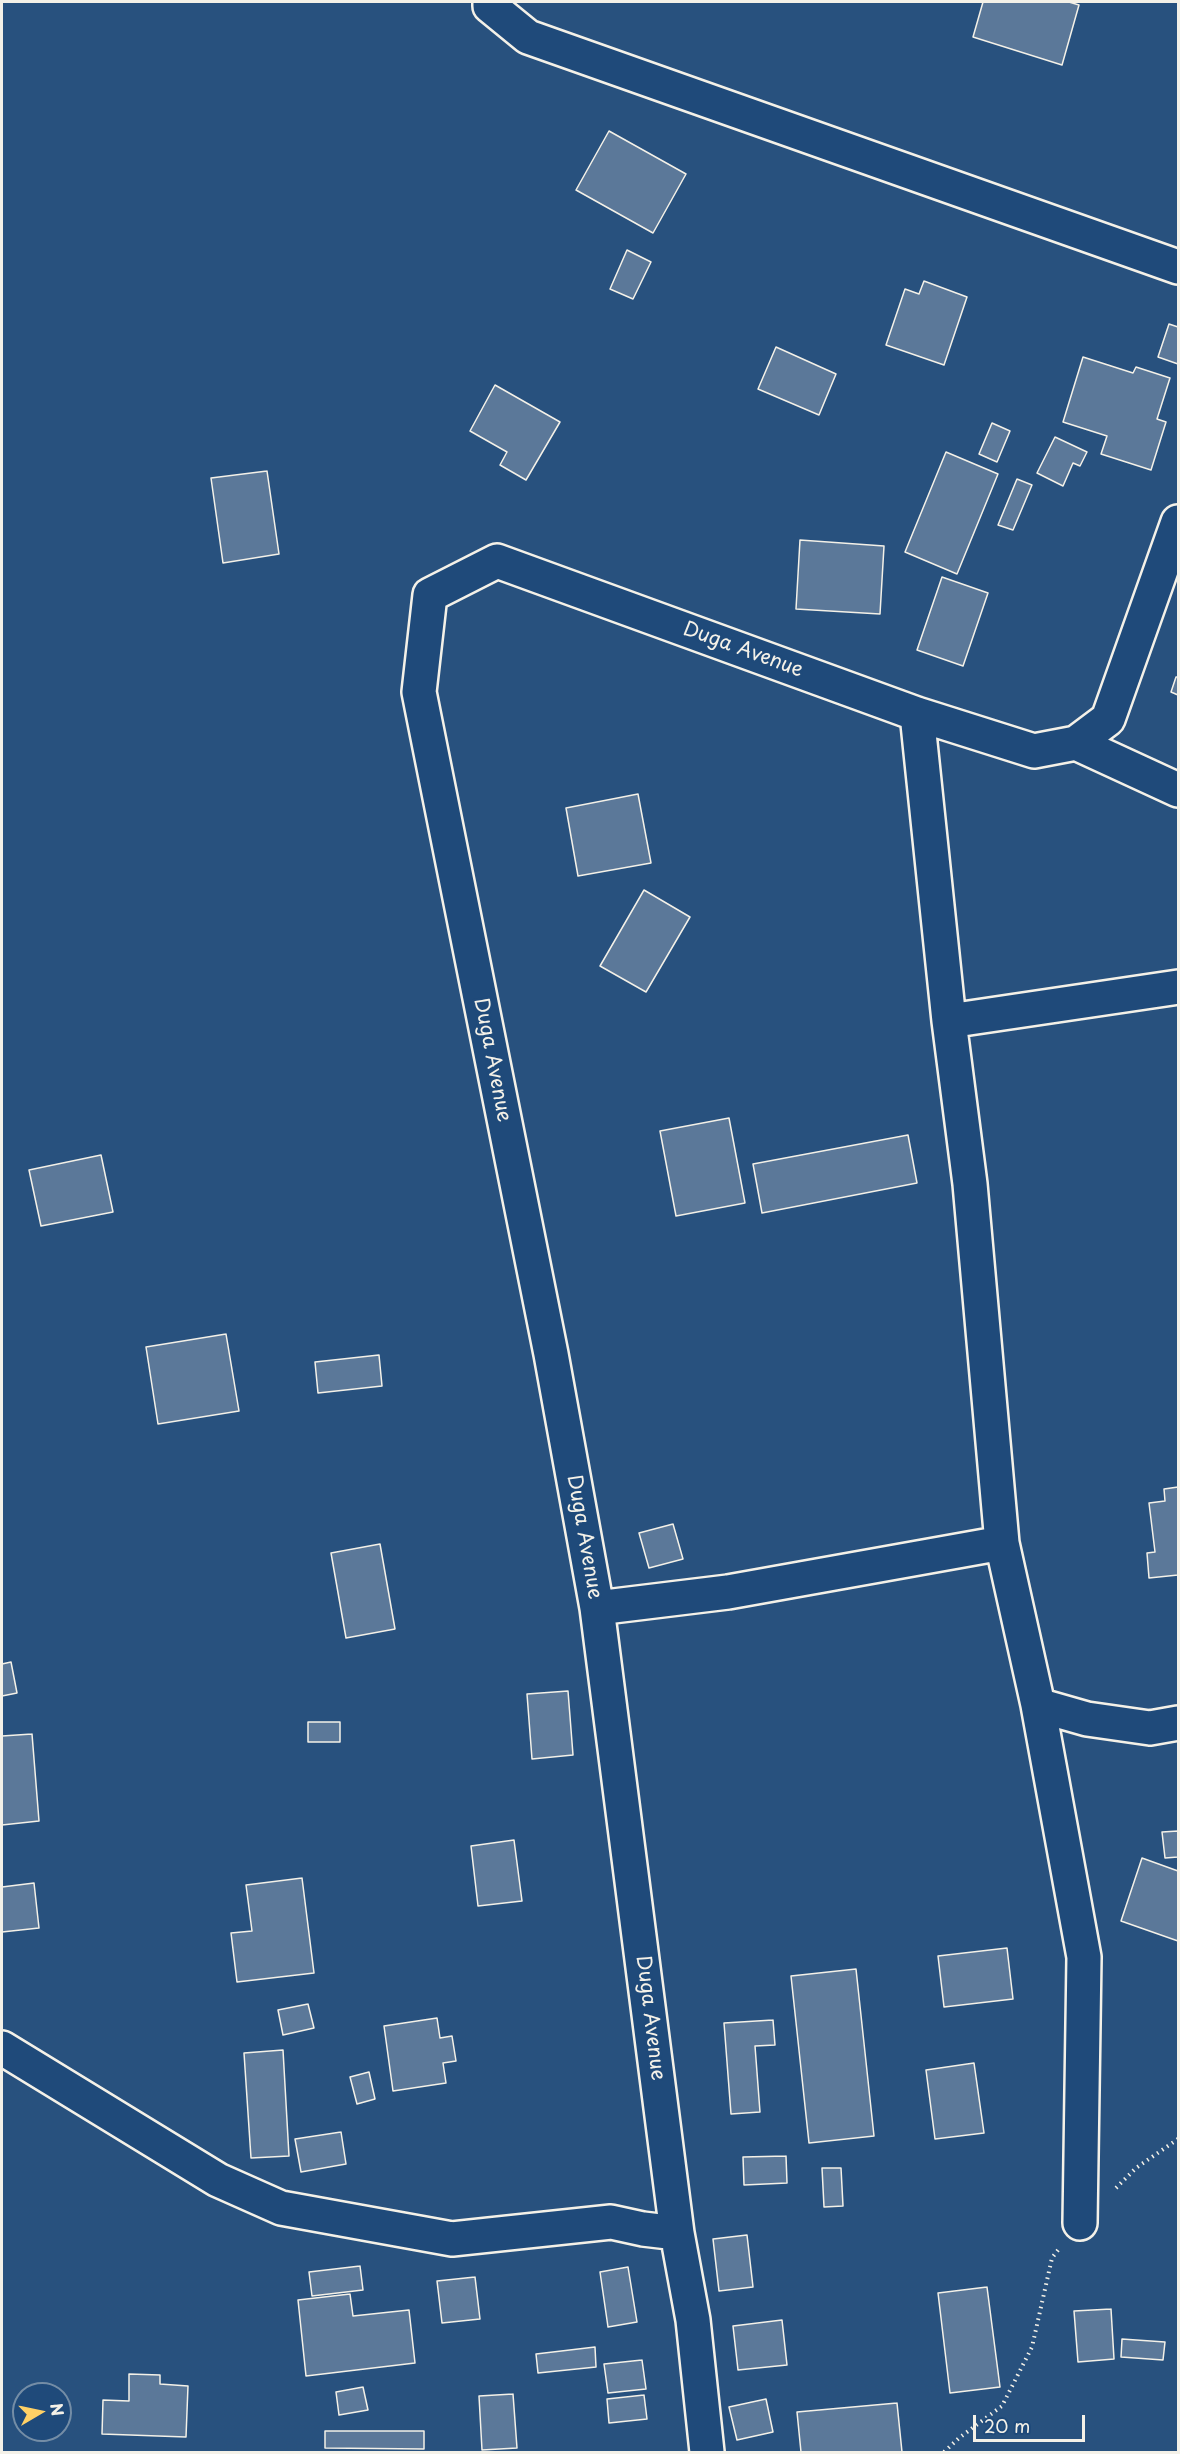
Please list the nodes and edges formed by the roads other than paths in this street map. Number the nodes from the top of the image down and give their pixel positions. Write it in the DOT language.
graph roads {
  1 [pos="490,2"];
  2 [pos="1179,267"];
  3 [pos="1179,522"];
  4 [pos="918,714"];
  5 [pos="1076,743"];
  6 [pos="1179,790"];
  7 [pos="1179,987"];
  8 [pos="949,1021"];
  9 [pos="1002,1543"];
  10 [pos="597,1608"];
  11 [pos="1038,1705"];
  12 [pos="1179,1724"];
  13 [pos="2,2048"];
  14 [pos="1080,2223"];
  15 [pos="677,2233"];
  16 [pos="707,2452"];
  1 -- 2 [label="street"];
  3 -- 5 [label="street, Duga Avenue"];
  4 -- 5 [label="street, Duga Avenue"];
  4 -- 8 [label="street"];
  4 -- 10 [label="street, Duga Avenue"];
  5 -- 6 [label="street"];
  7 -- 8 [label="street"];
  8 -- 9 [label="street"];
  9 -- 10 [label="street"];
  9 -- 11 [label="street"];
  10 -- 15 [label="street, Duga Avenue"];
  11 -- 12 [label="street"];
  11 -- 14 [label="street"];
  13 -- 15 [label="street"];
  15 -- 16 [label="street, Duga Avenue"];
}
